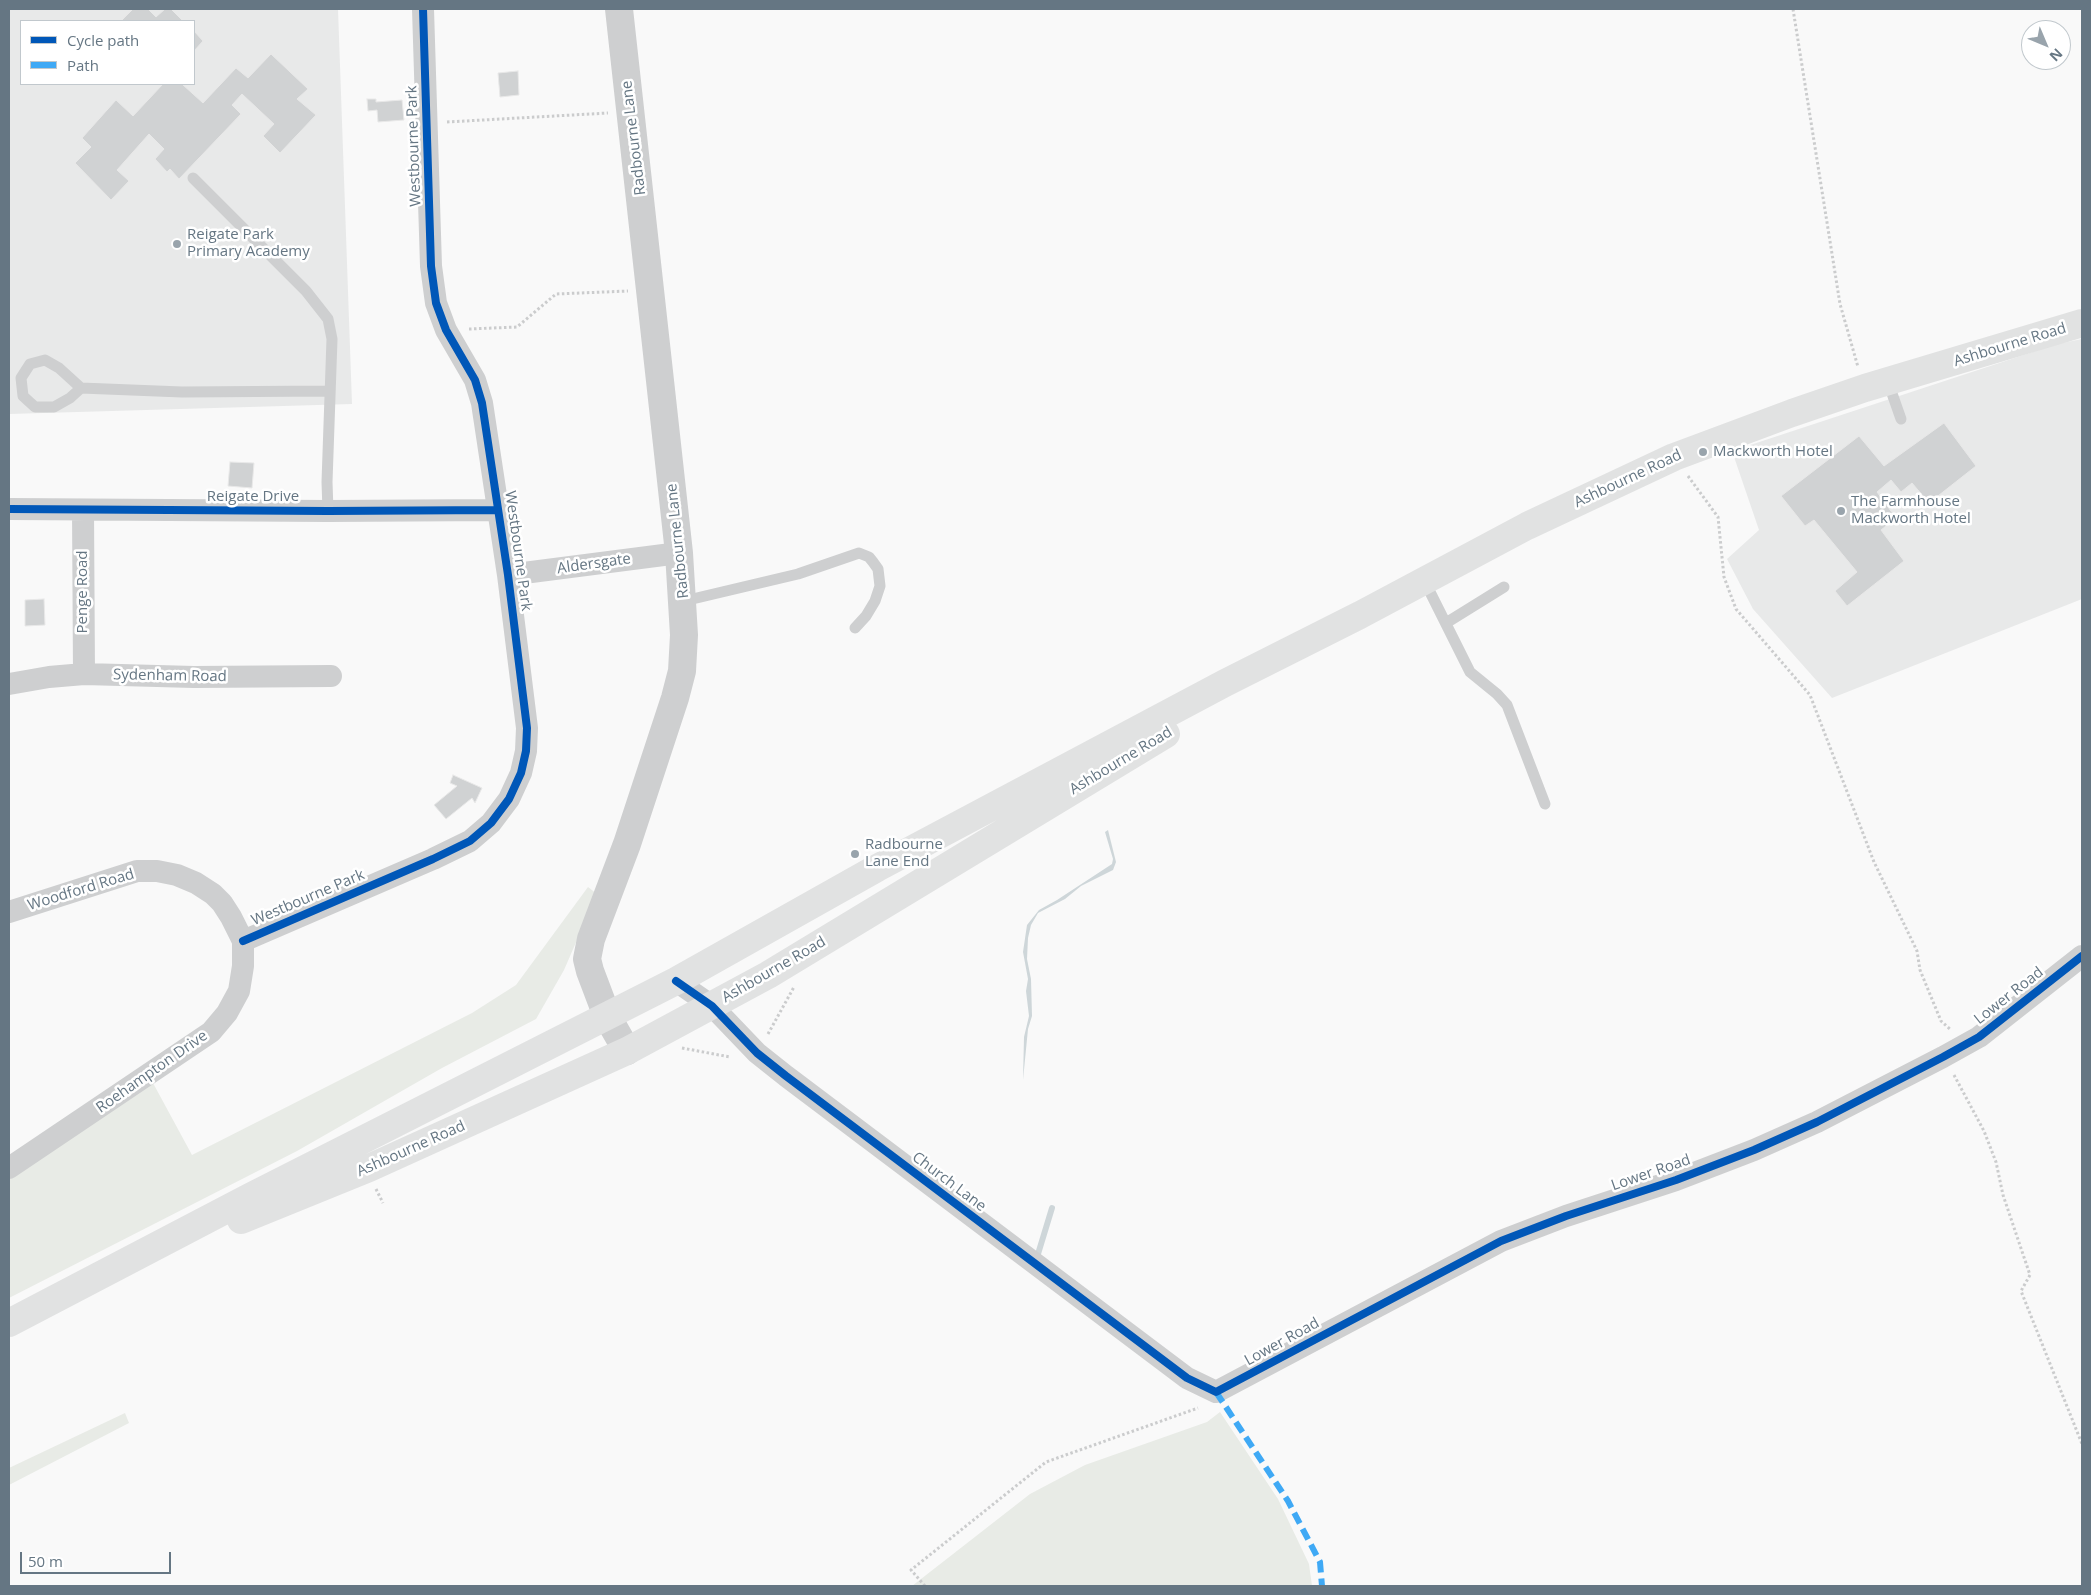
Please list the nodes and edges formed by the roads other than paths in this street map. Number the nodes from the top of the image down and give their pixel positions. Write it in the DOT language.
graph roads {
  1 [pos="423,9"];
  2 [pos="619,9"];
  3 [pos="194,178"];
  4 [pos="2082,323"];
  5 [pos="1876,385"];
  6 [pos="81,388"];
  7 [pos="329,391"];
  8 [pos="1901,419"];
  9 [pos="9,508"];
  10 [pos="83,510"];
  11 [pos="498,510"];
  12 [pos="328,511"];
  13 [pos="679,553"];
  14 [pos="508,576"];
  15 [pos="1424,580"];
  16 [pos="1504,587"];
  17 [pos="684,601"];
  18 [pos="1360,615"];
  19 [pos="1446,623"];
  20 [pos="855,628"];
  21 [pos="84,674"];
  22 [pos="331,676"];
  23 [pos="9,684"];
  24 [pos="1545,804"];
  25 [pos="9,912"];
  26 [pos="243,941"];
  27 [pos="2082,956"];
  28 [pos="676,981"];
  29 [pos="712,1006"];
  30 [pos="607,1016"];
  31 [pos="628,1051"];
  32 [pos="9,1168"];
  33 [pos="96,1279"];
  34 [pos="9,1323"];
  35 [pos="1216,1392"];
  1 -- 11 [label="street, Westbourne Park"];
  2 -- 13 [label="street, Radbourne Lane"];
  3 -- 7 [label="lane"];
  4 -- 5 [label="highway, Ashbourne Road"];
  5 -- 8 [label="lane"];
  5 -- 15 [label="highway, Ashbourne Road"];
  6 -- 6 [label="lane"];
  6 -- 7 [label="lane"];
  7 -- 12 [label="lane"];
  9 -- 10 [label="street, Reigate Drive"];
  10 -- 12 [label="street, Reigate Drive"];
  10 -- 21 [label="street, Penge Road"];
  11 -- 12 [label="street, Reigate Drive"];
  11 -- 14 [label="street, Westbourne Park"];
  13 -- 14 [label="street, Aldersgate"];
  13 -- 17 [label="street, Radbourne Lane"];
  14 -- 26 [label="street, Westbourne Park"];
  15 -- 18 [label="highway, Ashbourne Road"];
  15 -- 19 [label="lane"];
  16 -- 19 [label="lane"];
  17 -- 20 [label="lane"];
  17 -- 30 [label="street, Radbourne Lane"];
  18 -- 28 [label="highway, Ashbourne Road"];
  18 -- 29 [label="highway, Ashbourne Road"];
  19 -- 24 [label="lane"];
  21 -- 22 [label="street, Sydenham Road"];
  21 -- 23 [label="street, Sydenham Road"];
  25 -- 26 [label="street, Woodford Road"];
  26 -- 32 [label="street, Roehampton Drive"];
  27 -- 35 [label="street, Lower Road"];
  28 -- 29 [label="street, Church Lane"];
  28 -- 30 [label="highway, Ashbourne Road"];
  29 -- 31 [label="highway, Ashbourne Road"];
  29 -- 35 [label="street, Church Lane"];
  30 -- 31 [label="street, Radbourne Lane"];
  30 -- 33 [label="highway, Ashbourne Road"];
  31 -- 33 [label="highway, Ashbourne Road"];
  33 -- 34 [label="highway, Ashbourne Road"];
}
